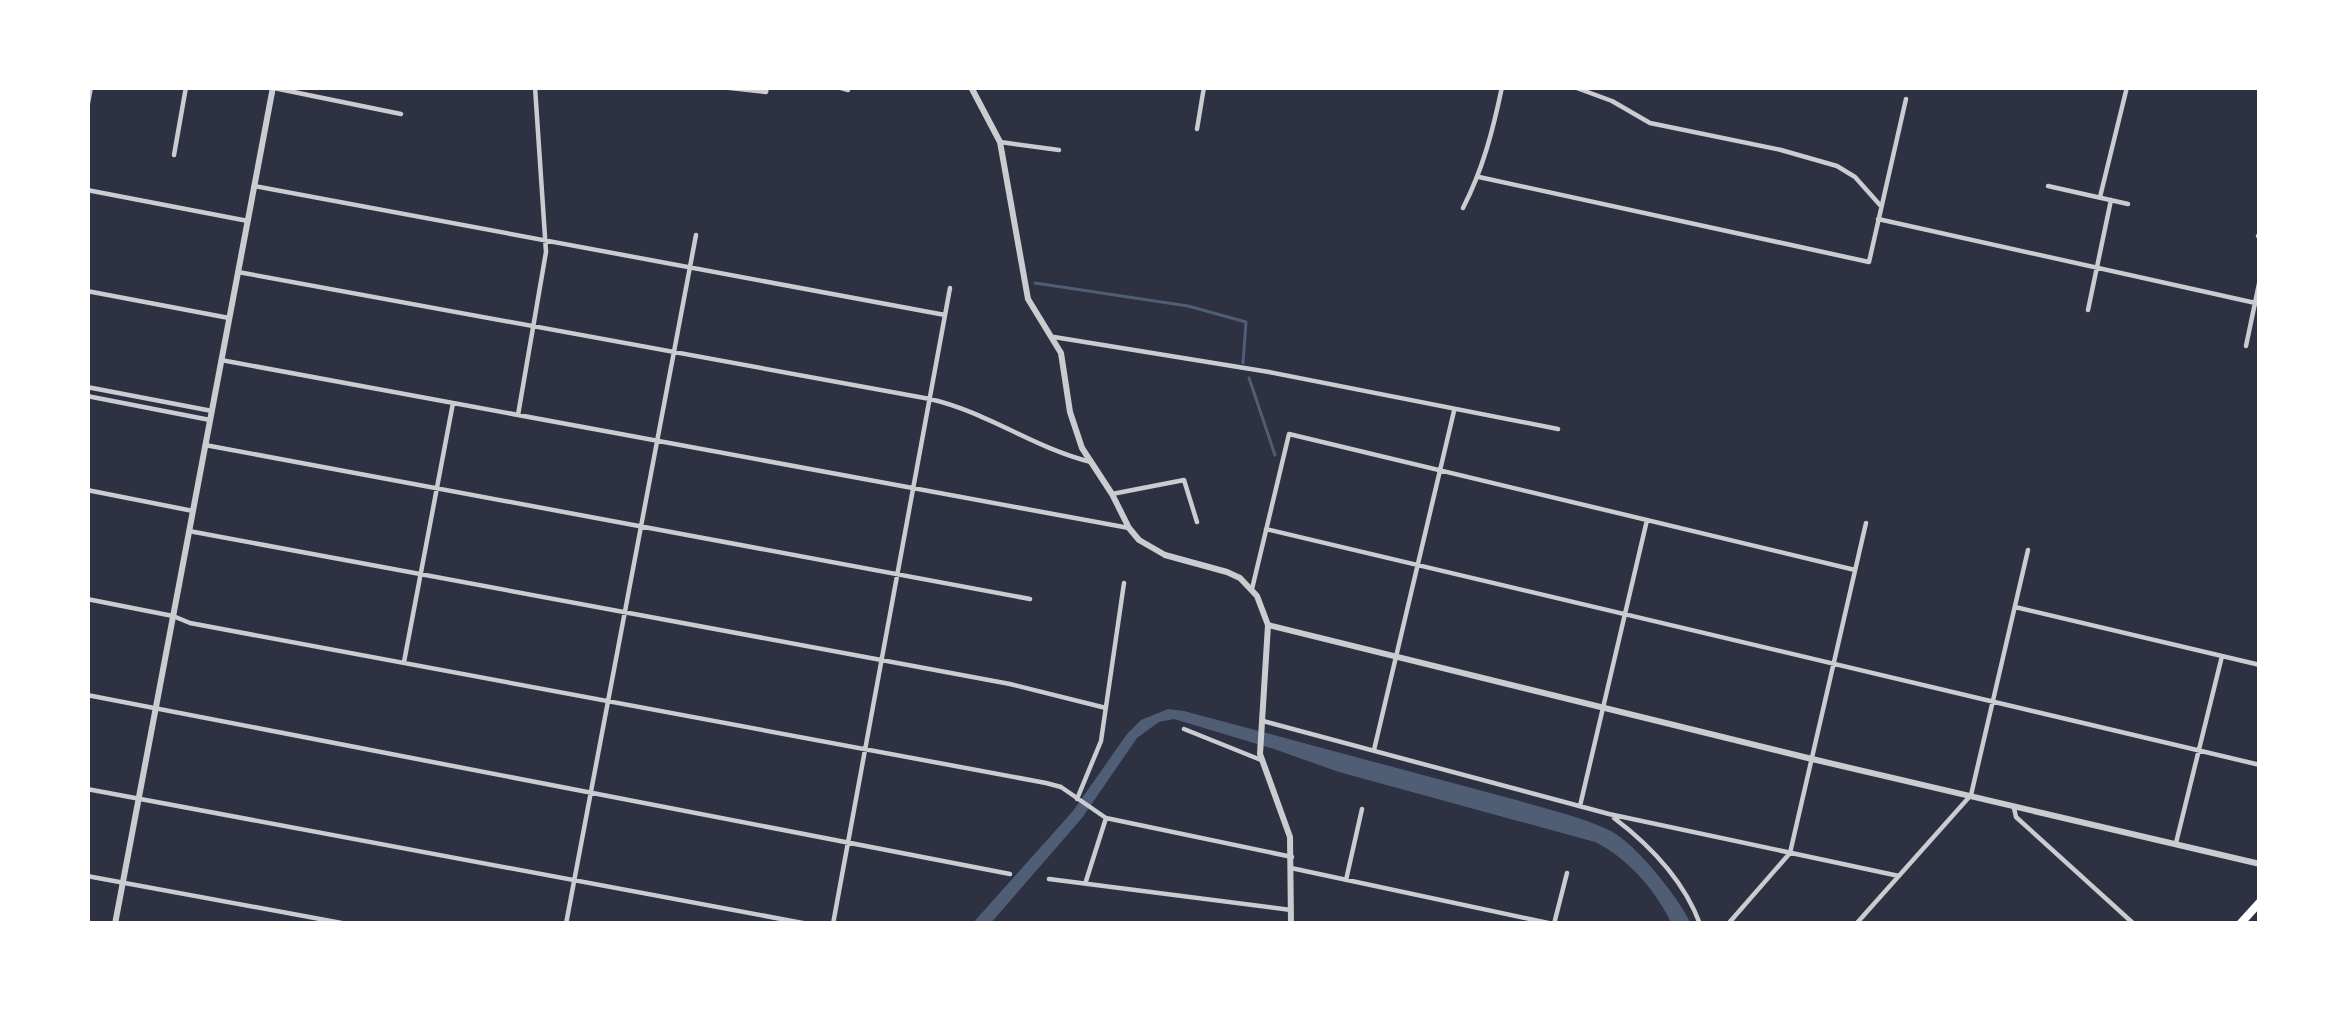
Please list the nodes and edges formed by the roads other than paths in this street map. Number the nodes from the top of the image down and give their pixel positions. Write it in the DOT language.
graph roads {
  1 [pos="91,87"];
  2 [pos="187,87"];
  3 [pos="272,87"];
  4 [pos="535,87"];
  5 [pos="721,87"];
  6 [pos="838,87"];
  7 [pos="971,87"];
  8 [pos="1204,87"];
  9 [pos="1502,87"];
  10 [pos="1574,87"];
  11 [pos="2127,87"];
  12 [pos="766,89"];
  13 [pos="848,90"];
  14 [pos="1906,99"];
  15 [pos="87,108"];
  16 [pos="401,115"];
  17 [pos="1197,129"];
  18 [pos="1000,142"];
  19 [pos="1059,150"];
  20 [pos="175,154"];
  21 [pos="1479,177"];
  22 [pos="254,186"];
  23 [pos="2048,186"];
  24 [pos="87,190"];
  25 [pos="2100,197"];
  26 [pos="2111,200"];
  27 [pos="2128,204"];
  28 [pos="1881,206"];
  29 [pos="1463,208"];
  30 [pos="1878,219"];
  31 [pos="248,221"];
  32 [pos="695,235"];
  33 [pos="546,241"];
  34 [pos="689,267"];
  35 [pos="2097,268"];
  36 [pos="238,272"];
  37 [pos="2260,278"];
  38 [pos="950,288"];
  39 [pos="87,290"];
  40 [pos="2257,304"];
  41 [pos="2088,310"];
  42 [pos="945,315"];
  43 [pos="230,318"];
  44 [pos="533,326"];
  45 [pos="1054,338"];
  46 [pos="2246,346"];
  47 [pos="673,353"];
  48 [pos="221,360"];
  49 [pos="87,387"];
  50 [pos="87,396"];
  51 [pos="126,399"];
  52 [pos="930,399"];
  53 [pos="453,403"];
  54 [pos="1454,411"];
  55 [pos="518,415"];
  56 [pos="211,416"];
  57 [pos="1558,429"];
  58 [pos="657,440"];
  59 [pos="206,445"];
  60 [pos="1091,462"];
  61 [pos="1440,471"];
  62 [pos="437,488"];
  63 [pos="913,488"];
  64 [pos="87,490"];
  65 [pos="1112,494"];
  66 [pos="193,511"];
  67 [pos="1647,520"];
  68 [pos="1197,522"];
  69 [pos="1866,523"];
  70 [pos="641,526"];
  71 [pos="1129,528"];
  72 [pos="1266,529"];
  73 [pos="189,531"];
  74 [pos="2028,550"];
  75 [pos="1418,566"];
  76 [pos="1855,571"];
  77 [pos="421,574"];
  78 [pos="897,574"];
  79 [pos="1124,583"];
  80 [pos="1252,589"];
  81 [pos="87,599"];
  82 [pos="1030,599"];
  83 [pos="2015,608"];
  84 [pos="625,612"];
  85 [pos="1625,615"];
  86 [pos="173,616"];
  87 [pos="1268,625"];
  88 [pos="1396,656"];
  89 [pos="2222,656"];
  90 [pos="881,661"];
  91 [pos="404,662"];
  92 [pos="1834,664"];
  93 [pos="2260,665"];
  94 [pos="87,695"];
  95 [pos="608,700"];
  96 [pos="1993,702"];
  97 [pos="1603,706"];
  98 [pos="156,709"];
  99 [pos="1106,709"];
  100 [pos="1262,724"];
  101 [pos="1184,729"];
  102 [pos="865,748"];
  103 [pos="1374,751"];
  104 [pos="2199,751"];
  105 [pos="1812,759"];
  106 [pos="1261,760"];
  107 [pos="2260,764"];
  108 [pos="87,789"];
  109 [pos="591,793"];
  110 [pos="1972,795"];
  111 [pos="138,799"];
  112 [pos="1079,800"];
  113 [pos="2014,805"];
  114 [pos="1580,806"];
  115 [pos="1362,809"];
  116 [pos="1609,814"];
  117 [pos="1106,818"];
  118 [pos="848,843"];
  119 [pos="2176,844"];
  120 [pos="1790,853"];
  121 [pos="1292,857"];
  122 [pos="2260,864"];
  123 [pos="1292,868"];
  124 [pos="1567,873"];
  125 [pos="1010,874"];
  126 [pos="87,876"];
  127 [pos="1899,876"];
  128 [pos="1049,879"];
  129 [pos="574,880"];
  130 [pos="1346,880"];
  131 [pos="1086,881"];
  132 [pos="123,883"];
  133 [pos="2260,902"];
  134 [pos="1292,910"];
  135 [pos="1543,923"];
  136 [pos="115,924"];
  137 [pos="347,924"];
  138 [pos="566,924"];
  139 [pos="808,924"];
  140 [pos="832,924"];
  141 [pos="1291,924"];
  142 [pos="1554,924"];
  143 [pos="1700,924"];
  144 [pos="1727,924"];
  145 [pos="1856,924"];
  146 [pos="2134,924"];
  147 [pos="2240,924"];
  1 -- 15 [label="street"];
  2 -- 20 [label="street"];
  3 -- 16 [label="street"];
  3 -- 22 [label="street"];
  4 -- 33 [label="street"];
  5 -- 12 [label="street"];
  6 -- 13 [label="street"];
  7 -- 18 [label="street"];
  8 -- 17 [label="street"];
  9 -- 21 [label="street"];
  10 -- 28 [label="street"];
  11 -- 25 [label="street"];
  14 -- 28 [label="street"];
  18 -- 19 [label="street"];
  18 -- 45 [label="street"];
  21 -- 29 [label="street"];
  21 -- 30 [label="street"];
  22 -- 31 [label="street"];
  22 -- 33 [label="street"];
  23 -- 25 [label="street"];
  24 -- 31 [label="street"];
  25 -- 26 [label="street"];
  26 -- 27 [label="street"];
  26 -- 35 [label="street"];
  28 -- 30 [label="street"];
  30 -- 35 [label="street"];
  31 -- 36 [label="street"];
  32 -- 34 [label="street"];
  33 -- 34 [label="street"];
  33 -- 44 [label="street"];
  34 -- 42 [label="street"];
  34 -- 47 [label="street"];
  35 -- 40 [label="street"];
  35 -- 41 [label="street"];
  36 -- 43 [label="street"];
  36 -- 44 [label="street"];
  37 -- 40 [label="street"];
  38 -- 42 [label="street"];
  39 -- 43 [label="street"];
  40 -- 46 [label="street"];
  42 -- 52 [label="street"];
  43 -- 48 [label="street"];
  44 -- 47 [label="street"];
  44 -- 55 [label="street"];
  45 -- 54 [label="street"];
  45 -- 60 [label="street"];
  47 -- 52 [label="street"];
  47 -- 58 [label="street"];
  48 -- 53 [label="street"];
  48 -- 56 [label="street"];
  49 -- 51 [label="street"];
  50 -- 51 [label="street"];
  51 -- 56 [label="street"];
  52 -- 60 [label="street"];
  52 -- 63 [label="street"];
  53 -- 55 [label="street"];
  53 -- 62 [label="street"];
  54 -- 57 [label="street"];
  54 -- 61 [label="street"];
  55 -- 58 [label="street"];
  56 -- 59 [label="street"];
  58 -- 63 [label="street"];
  58 -- 70 [label="street"];
  59 -- 62 [label="street"];
  59 -- 66 [label="street"];
  60 -- 65 [label="street"];
  61 -- 67 [label="street"];
  61 -- 72 [label="street"];
  61 -- 75 [label="street"];
  62 -- 70 [label="street"];
  62 -- 77 [label="street"];
  63 -- 71 [label="street"];
  63 -- 78 [label="street"];
  64 -- 66 [label="street"];
  65 -- 68 [label="street"];
  65 -- 71 [label="street"];
  66 -- 73 [label="street"];
  67 -- 76 [label="street"];
  67 -- 85 [label="street"];
  69 -- 76 [label="street"];
  70 -- 78 [label="street"];
  70 -- 84 [label="street"];
  71 -- 80 [label="street"];
  72 -- 75 [label="street"];
  72 -- 80 [label="street"];
  73 -- 77 [label="street"];
  73 -- 86 [label="street"];
  74 -- 83 [label="street"];
  75 -- 85 [label="street"];
  75 -- 88 [label="street"];
  76 -- 92 [label="street"];
  77 -- 84 [label="street"];
  77 -- 91 [label="street"];
  78 -- 82 [label="street"];
  78 -- 90 [label="street"];
  79 -- 99 [label="street"];
  80 -- 87 [label="street"];
  81 -- 86 [label="street"];
  83 -- 89 [label="street"];
  83 -- 96 [label="street"];
  84 -- 90 [label="street"];
  84 -- 95 [label="street"];
  85 -- 92 [label="street"];
  85 -- 97 [label="street"];
  86 -- 91 [label="street"];
  86 -- 98 [label="street"];
  87 -- 88 [label="street"];
  87 -- 100 [label="street"];
  88 -- 97 [label="street"];
  88 -- 103 [label="street"];
  89 -- 93 [label="street"];
  89 -- 104 [label="street"];
  90 -- 99 [label="street"];
  90 -- 102 [label="street"];
  91 -- 95 [label="street"];
  92 -- 96 [label="street"];
  92 -- 105 [label="street"];
  94 -- 98 [label="street"];
  95 -- 102 [label="street"];
  95 -- 109 [label="street"];
  96 -- 104 [label="street"];
  96 -- 110 [label="street"];
  97 -- 105 [label="street"];
  97 -- 114 [label="street"];
  98 -- 109 [label="street"];
  98 -- 111 [label="street"];
  99 -- 112 [label="street"];
  100 -- 103 [label="street"];
  100 -- 106 [label="street"];
  101 -- 106 [label="street"];
  102 -- 112 [label="street"];
  102 -- 118 [label="street"];
  103 -- 114 [label="street"];
  104 -- 107 [label="street"];
  104 -- 119 [label="street"];
  105 -- 110 [label="street"];
  105 -- 120 [label="street"];
  106 -- 121 [label="street"];
  108 -- 111 [label="street"];
  109 -- 118 [label="street"];
  109 -- 129 [label="street"];
  110 -- 113 [label="street"];
  110 -- 127 [label="street"];
  111 -- 129 [label="street"];
  111 -- 132 [label="street"];
  112 -- 117 [label="street"];
  113 -- 119 [label="street"];
  113 -- 146 [label="street"];
  114 -- 116 [label="street"];
  115 -- 130 [label="street"];
  116 -- 120 [label="street"];
  116 -- 143 [label="street"];
  117 -- 121 [label="street"];
  117 -- 131 [label="street"];
  118 -- 125 [label="street"];
  118 -- 140 [label="street"];
  119 -- 122 [label="street"];
  120 -- 127 [label="street"];
  120 -- 144 [label="street"];
  121 -- 123 [label="street"];
  123 -- 130 [label="street"];
  123 -- 134 [label="street"];
  124 -- 142 [label="street"];
  126 -- 132 [label="street"];
  127 -- 145 [label="street"];
  128 -- 131 [label="street"];
  129 -- 138 [label="street"];
  129 -- 139 [label="street"];
  130 -- 135 [label="street"];
  131 -- 134 [label="street"];
  132 -- 136 [label="street"];
  132 -- 137 [label="street"];
  133 -- 147 [label="main road"];
  134 -- 141 [label="street"];
  135 -- 142 [label="street"];
}
